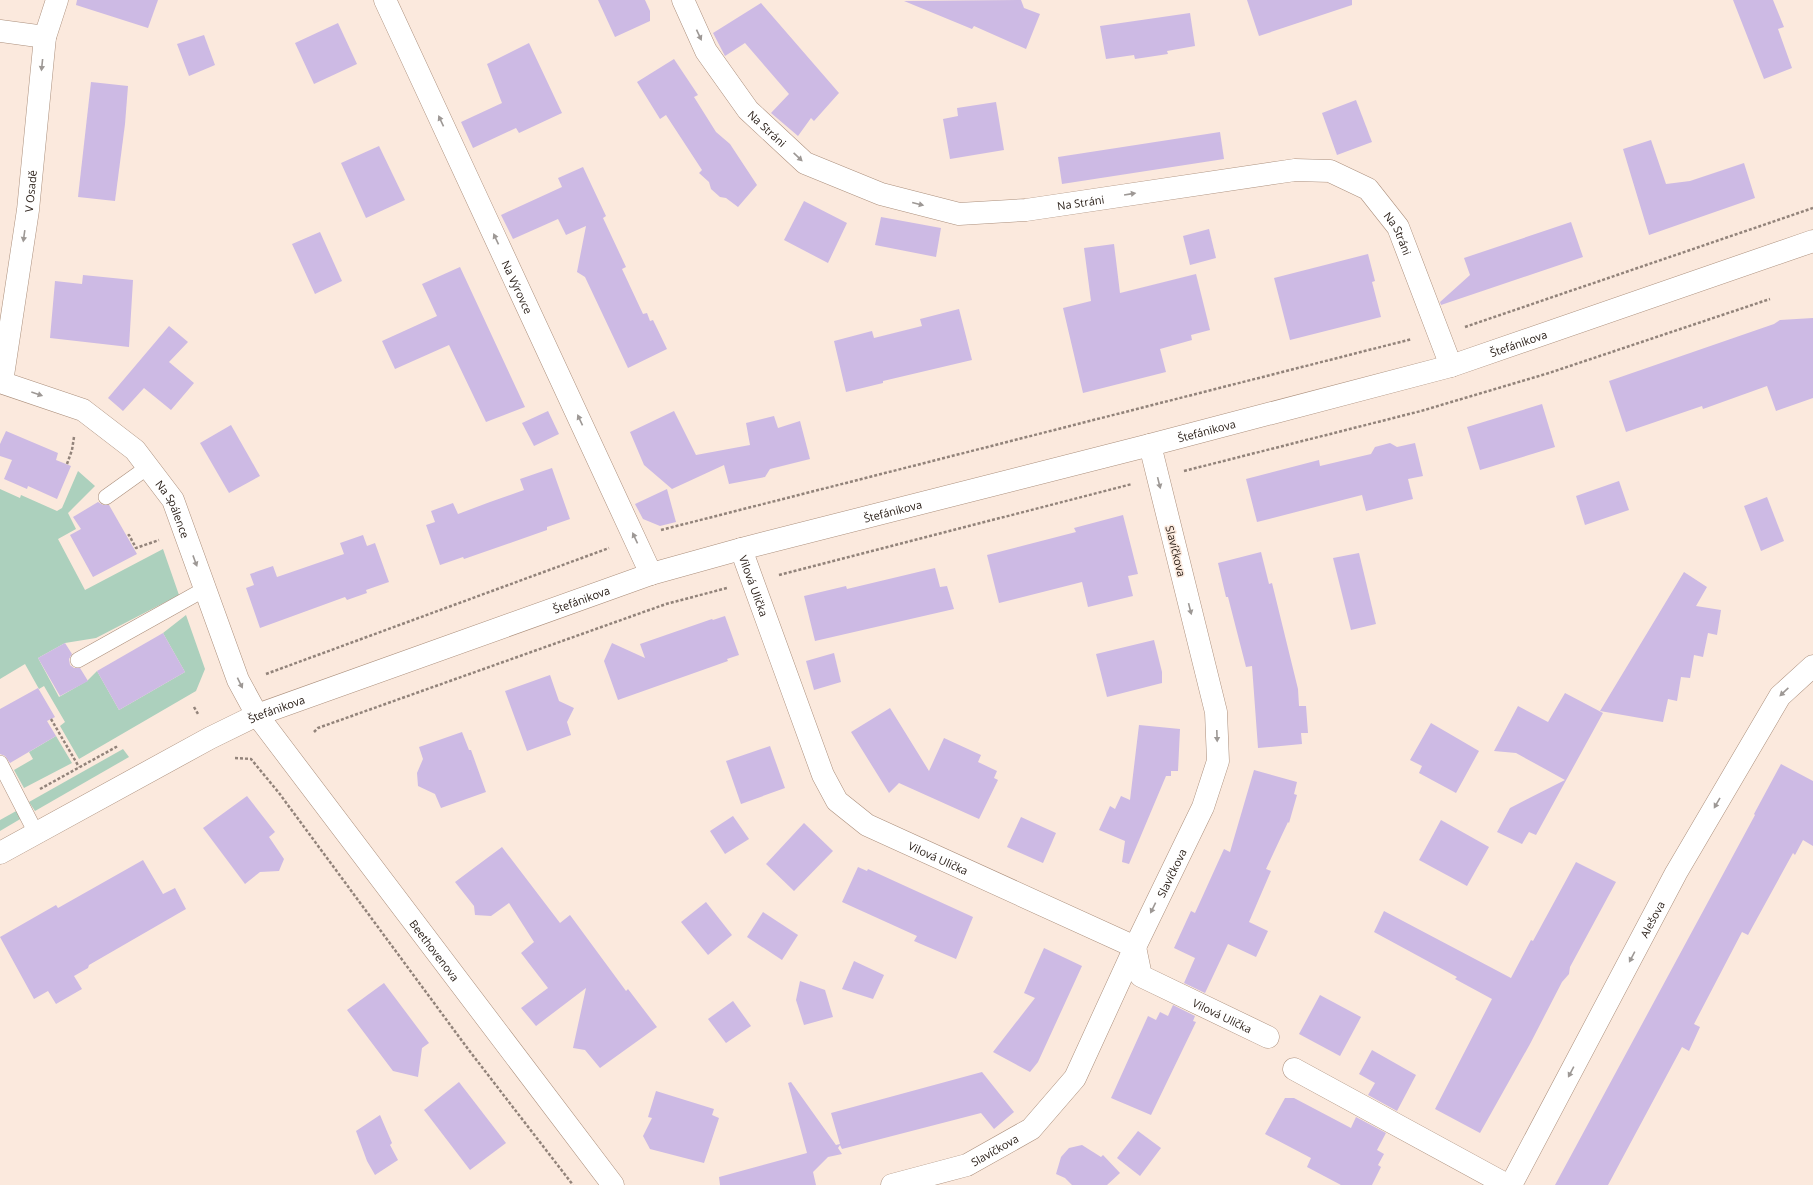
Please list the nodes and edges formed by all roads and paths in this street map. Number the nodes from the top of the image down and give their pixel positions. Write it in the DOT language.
graph roads {
  1 [pos="57,0"];
  2 [pos="385,0"];
  3 [pos="683,0"];
  4 [pos="0,31"];
  5 [pos="45,37"];
  6 [pos="1813,208"];
  7 [pos="1813,241"];
  8 [pos="1770,299"];
  9 [pos="1464,327"];
  10 [pos="1418,338"];
  11 [pos="1451,366"];
  12 [pos="1,382"];
  13 [pos="78,431"];
  14 [pos="1150,445"];
  15 [pos="67,464"];
  16 [pos="148,467"];
  17 [pos="1180,472"];
  18 [pos="1137,483"];
  19 [pos="106,497"];
  20 [pos="658,531"];
  21 [pos="128,536"];
  22 [pos="165,538"];
  23 [pos="613,547"];
  24 [pos="741,549"];
  25 [pos="651,574"];
  26 [pos="778,576"];
  27 [pos="727,588"];
  28 [pos="205,589"];
  29 [pos="78,660"];
  30 [pos="1813,666"];
  31 [pos="260,676"];
  32 [pos="257,715"];
  33 [pos="51,719"];
  34 [pos="314,732"];
  35 [pos="118,746"];
  36 [pos="232,758"];
  37 [pos="0,763"];
  38 [pos="79,768"];
  39 [pos="21,800"];
  40 [pos="36,833"];
  41 [pos="0,853"];
  42 [pos="1135,947"];
  43 [pos="1268,1037"];
  44 [pos="1294,1069"];
  45 [pos="573,1185"];
  46 [pos="613,1185"];
  47 [pos="892,1185"];
  48 [pos="1507,1185"];
  49 [pos="1511,1185"];
  1 -- 5 [label="street, V Osadě"];
  25 -- 2 [label="street, Na Výrovce, one-way"];
  3 -- 11 [label="street, Na Stráni, one-way"];
  4 -- 5 [label="street"];
  5 -- 12 [label="street, V Osadě, one-way"];
  6 -- 9 [label="path"];
  7 -- 11 [label="street, Štefánikova"];
  8 -- 17 [label="path"];
  10 -- 20 [label="path"];
  11 -- 14 [label="street, Štefánikova"];
  12 -- 16 [label="street, Na Spálence, one-way"];
  13 -- 15 [label="path"];
  14 -- 24 [label="street, Štefánikova"];
  14 -- 42 [label="street, Slavíčkova, one-way"];
  16 -- 19 [label="lane"];
  16 -- 28 [label="street, Na Spálence, one-way"];
  18 -- 26 [label="path"];
  21 -- 22 [label="path"];
  23 -- 31 [label="path"];
  24 -- 25 [label="street, Štefánikova"];
  24 -- 42 [label="street, Vilová Ulička"];
  25 -- 32 [label="street, Štefánikova"];
  27 -- 34 [label="path"];
  28 -- 29 [label="lane"];
  28 -- 32 [label="street, Na Spálence, one-way"];
  30 -- 49 [label="street, Alešova, one-way"];
  32 -- 40 [label="street, Štefánikova"];
  32 -- 46 [label="street, Beethovenova"];
  33 -- 38 [label="path"];
  35 -- 38 [label="path"];
  36 -- 45 [label="path"];
  37 -- 39 [label="lane"];
  38 -- 39 [label="path"];
  39 -- 40 [label="lane"];
  40 -- 41 [label="street, Štefánikova"];
  42 -- 43 [label="street, Vilová Ulička"];
  42 -- 47 [label="street, Slavíčkova"];
  44 -- 48 [label="street"];
}
